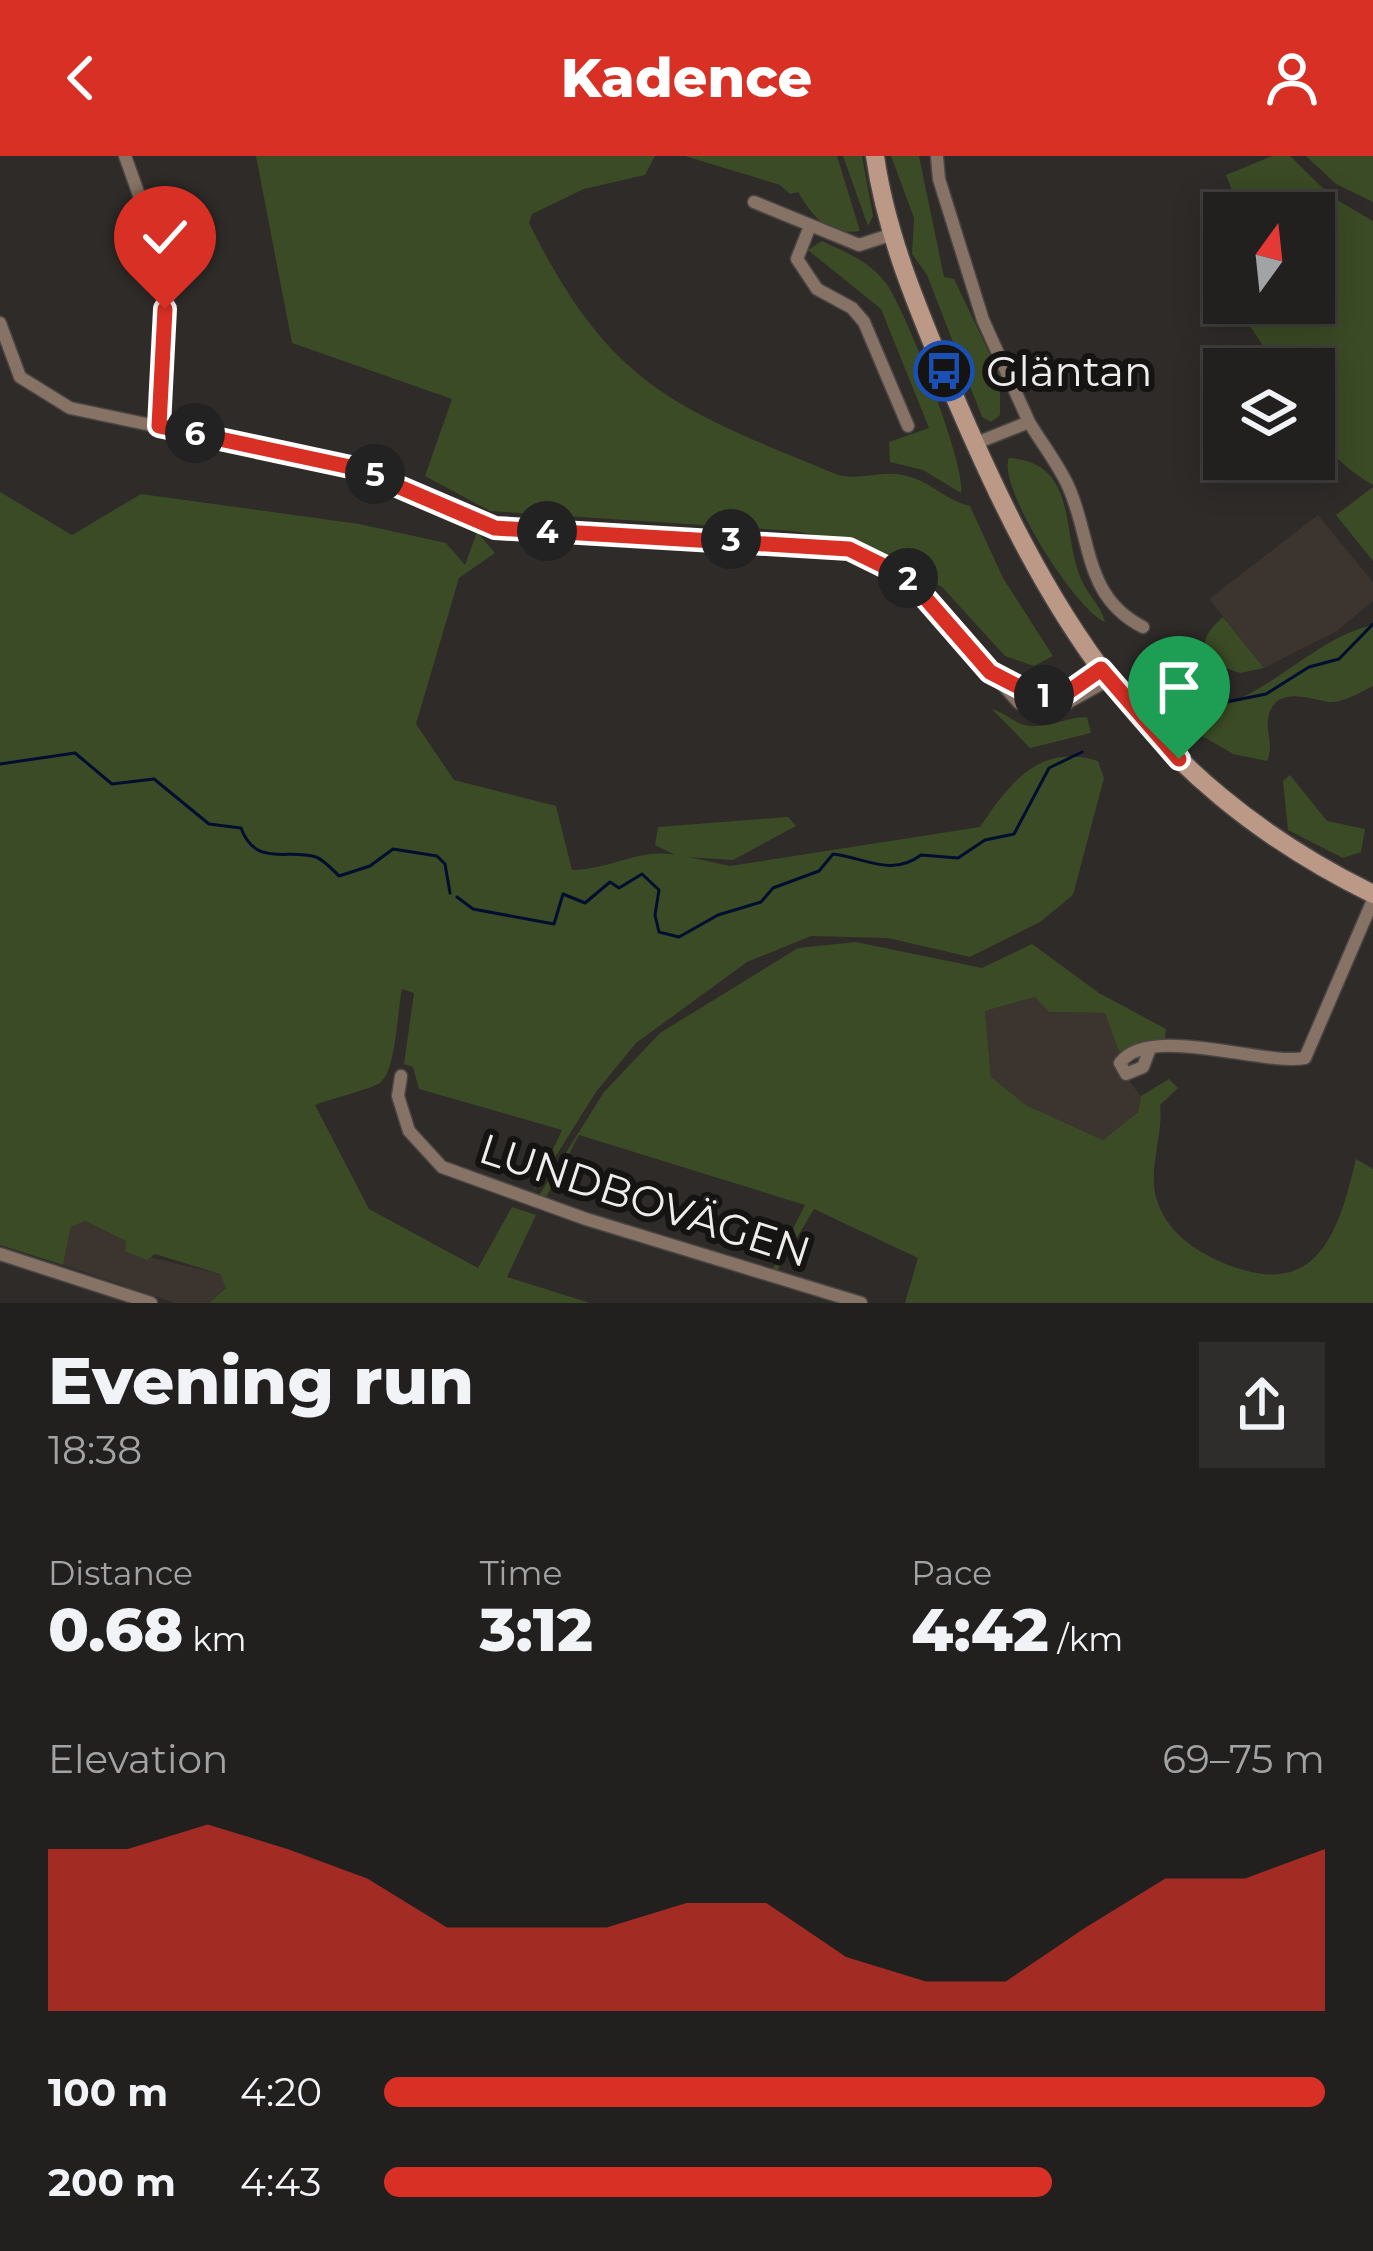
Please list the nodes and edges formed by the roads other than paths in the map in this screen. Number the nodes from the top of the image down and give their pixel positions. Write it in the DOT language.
graph roads {
  1 [pos="125,156"];
  2 [pos="875,156"];
  3 [pos="937,157"];
  4 [pos="754,202"];
  5 [pos="809,226"];
  6 [pos="893,234"];
  7 [pos="0,323"];
  8 [pos="1029,422"];
  9 [pos="159,426"];
  10 [pos="908,426"];
  11 [pos="974,444"];
  12 [pos="1143,627"];
  13 [pos="1106,674"];
  14 [pos="1373,897"];
  15 [pos="1149,1051"];
  16 [pos="401,1076"];
  17 [pos="0,1254"];
  18 [pos="151,1303"];
  19 [pos="861,1303"];
  1 -- 9 [label="street"];
  2 -- 6 [label="street"];
  3 -- 8 [label="street"];
  4 -- 5 [label="street"];
  5 -- 6 [label="street"];
  5 -- 10 [label="street"];
  6 -- 11 [label="street"];
  7 -- 9 [label="street"];
  8 -- 11 [label="street"];
  8 -- 12 [label="street"];
  9 -- 13 [label="street"];
  11 -- 13 [label="street"];
  13 -- 14 [label="street"];
  14 -- 15 [label="street"];
  16 -- 19 [label="street, LUNDBOVÄGEN"];
  17 -- 18 [label="street"];
}
